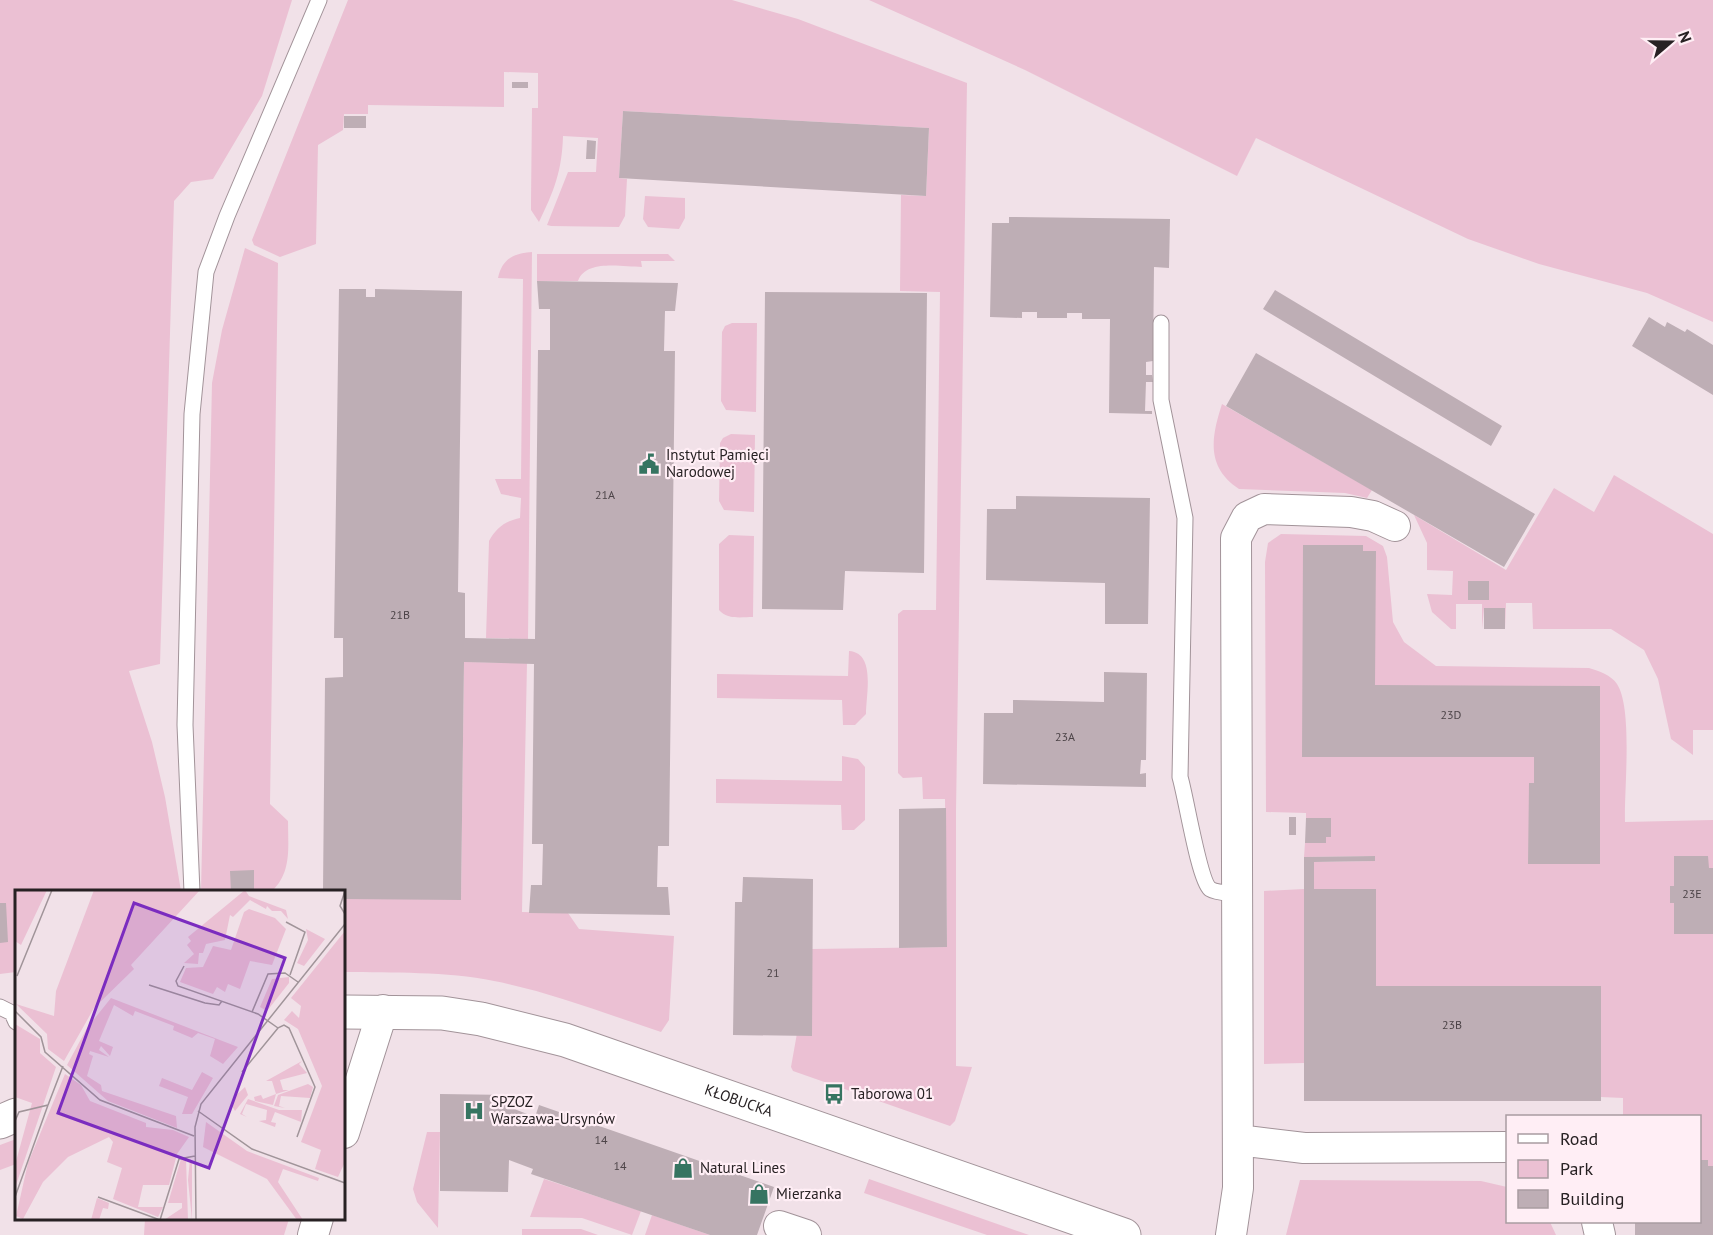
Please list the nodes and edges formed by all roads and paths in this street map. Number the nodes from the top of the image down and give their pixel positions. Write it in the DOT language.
graph roads {
  1 [pos="319,0"];
  2 [pos="1161,323"];
  3 [pos="1395,526"];
  4 [pos="192,890"];
  5 [pos="1238,894"];
  6 [pos="0,1007"];
  7 [pos="383,1010"];
  8 [pos="345,1012"];
  9 [pos="15,1020"];
  10 [pos="15,1115"];
  11 [pos="0,1122"];
  12 [pos="345,1130"];
  13 [pos="1238,1140"];
  14 [pos="1506,1147"];
  15 [pos="318,1220"];
  16 [pos="314,1235"];
  17 [pos="1124,1235"];
  18 [pos="1232,1235"];
  1 -- 4 [label="lane"];
  2 -- 5 [label="lane"];
  3 -- 5 [label="street"];
  5 -- 13 [label="street"];
  6 -- 9 [label="lane"];
  7 -- 8 [label="street, KŁOBUCKA"];
  7 -- 12 [label="street"];
  7 -- 17 [label="street, KŁOBUCKA"];
  10 -- 11 [label="street"];
  13 -- 14 [label="street"];
  13 -- 18 [label="street"];
  15 -- 16 [label="street"];
}
